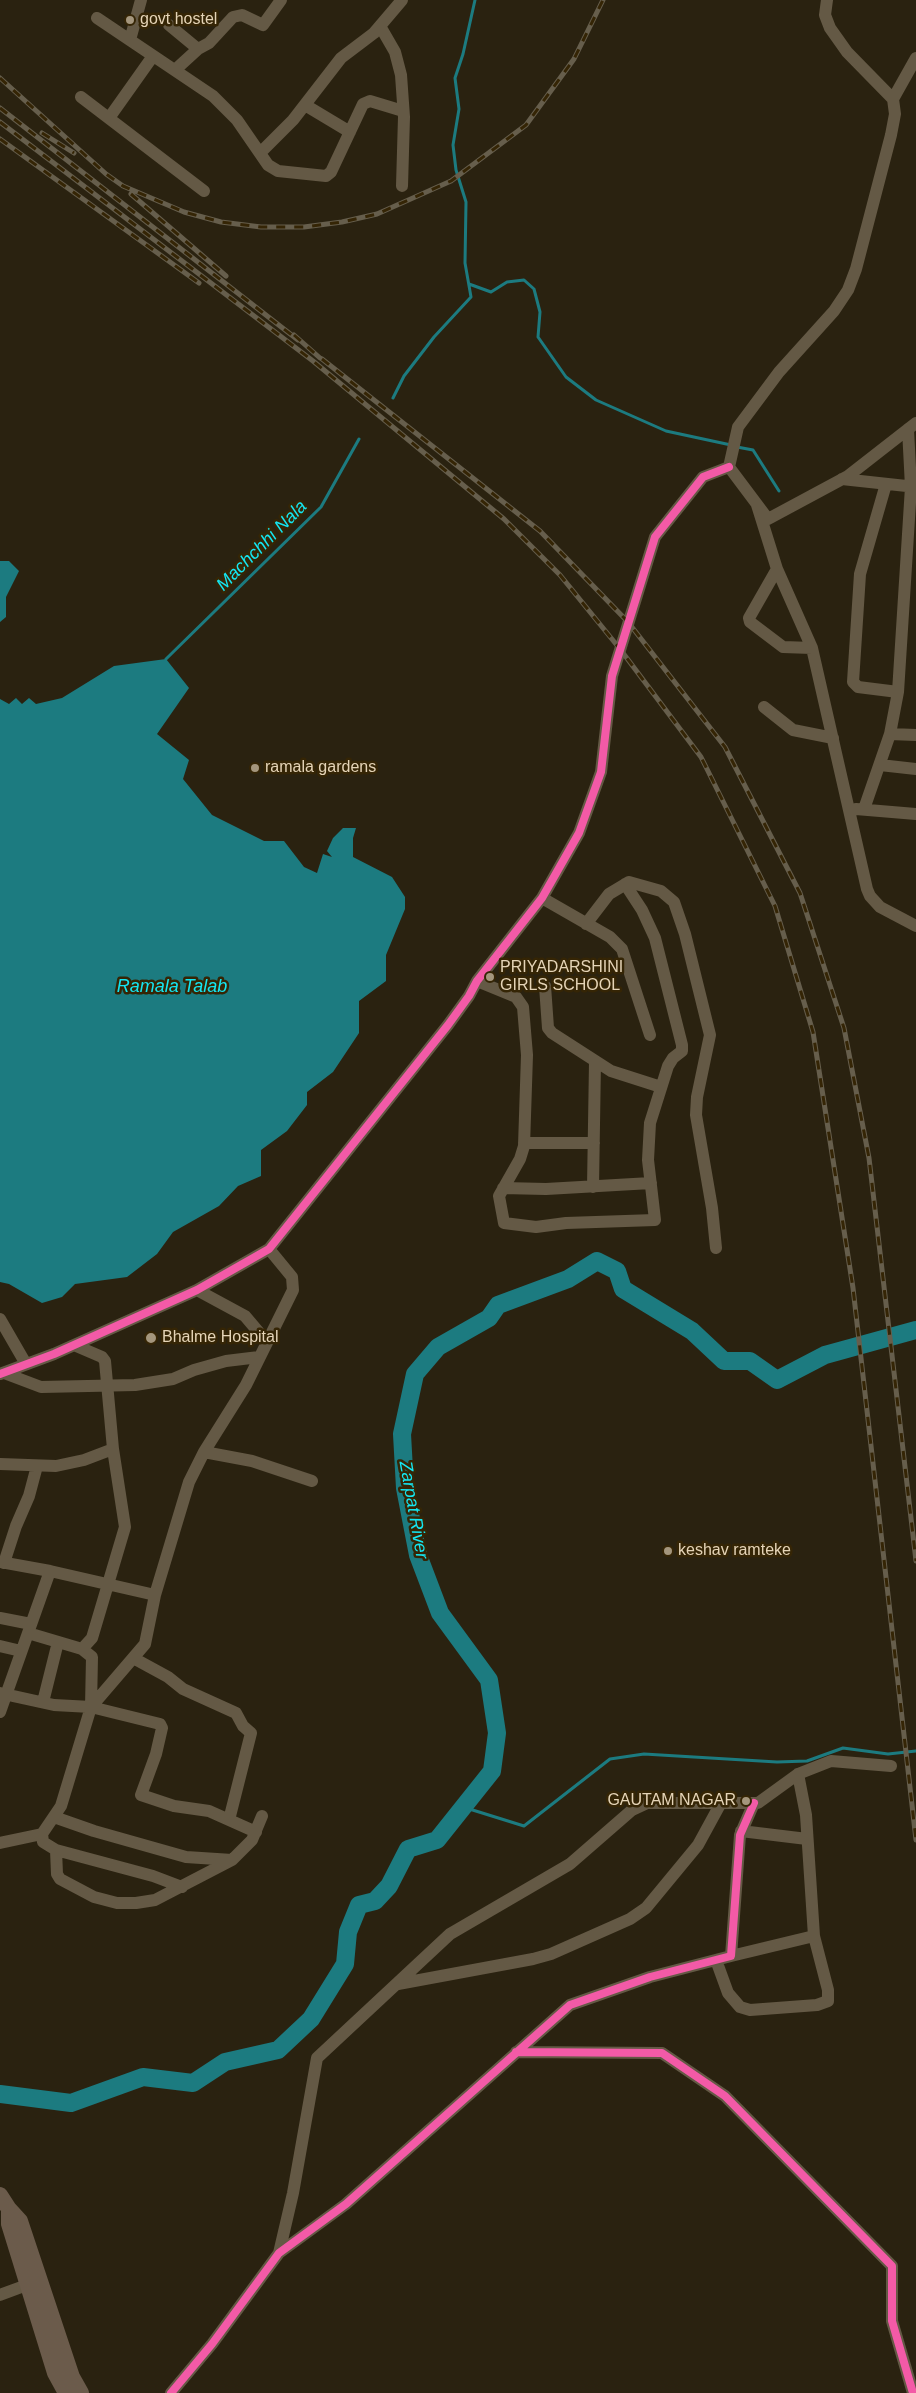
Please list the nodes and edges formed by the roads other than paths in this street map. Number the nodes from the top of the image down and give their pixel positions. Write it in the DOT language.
graph roads {
  1 [pos="142,0"];
  2 [pos="282,0"];
  3 [pos="402,0"];
  4 [pos="827,0"];
  5 [pos="98,18"];
  6 [pos="169,25"];
  7 [pos="380,26"];
  8 [pos="130,40"];
  9 [pos="198,49"];
  10 [pos="152,56"];
  11 [pos="916,58"];
  12 [pos="174,70"];
  13 [pos="81,97"];
  14 [pos="893,99"];
  15 [pos="305,105"];
  16 [pos="403,111"];
  17 [pos="109,118"];
  18 [pos="350,132"];
  19 [pos="260,153"];
  20 [pos="402,186"];
  21 [pos="204,191"];
  22 [pos="914,424"];
  23 [pos="728,467"];
  24 [pos="842,479"];
  25 [pos="886,484"];
  26 [pos="914,487"];
  27 [pos="757,505"];
  28 [pos="777,569"];
  29 [pos="812,648"];
  30 [pos="898,692"];
  31 [pos="764,707"];
  32 [pos="890,734"];
  33 [pos="916,735"];
  34 [pos="833,738"];
  35 [pos="880,765"];
  36 [pos="916,769"];
  37 [pos="848,808"];
  38 [pos="864,809"];
  39 [pos="916,814"];
  40 [pos="625,884"];
  41 [pos="542,898"];
  42 [pos="586,924"];
  43 [pos="916,926"];
  44 [pos="477,981"];
  45 [pos="545,986"];
  46 [pos="650,1035"];
  47 [pos="595,1062"];
  48 [pos="661,1087"];
  49 [pos="594,1143"];
  50 [pos="524,1144"];
  51 [pos="651,1183"];
  52 [pos="593,1187"];
  53 [pos="503,1188"];
  54 [pos="716,1248"];
  55 [pos="269,1249"];
  56 [pos="197,1290"];
  57 [pos="0,1319"];
  58 [pos="267,1342"];
  59 [pos="74,1345"];
  60 [pos="259,1357"];
  61 [pos="26,1364"];
  62 [pos="2,1374"];
  63 [pos="108,1386"];
  64 [pos="113,1449"];
  65 [pos="204,1452"];
  66 [pos="0,1464"];
  67 [pos="37,1466"];
  68 [pos="312,1481"];
  69 [pos="2,1562"];
  70 [pos="50,1571"];
  71 [pos="107,1584"];
  72 [pos="155,1595"];
  73 [pos="0,1618"];
  74 [pos="29,1628"];
  75 [pos="58,1642"];
  76 [pos="0,1646"];
  77 [pos="82,1649"];
  78 [pos="21,1652"];
  79 [pos="134,1659"];
  80 [pos="3,1694"];
  81 [pos="43,1702"];
  82 [pos="91,1708"];
  83 [pos="0,1712"];
  84 [pos="891,1766"];
  85 [pos="798,1774"];
  86 [pos="722,1801"];
  87 [pos="754,1803"];
  88 [pos="262,1816"];
  89 [pos="54,1818"];
  90 [pos="229,1820"];
  91 [pos="256,1832"];
  92 [pos="741,1832"];
  93 [pos="42,1834"];
  94 [pos="807,1839"];
  95 [pos="0,1843"];
  96 [pos="56,1850"];
  97 [pos="232,1860"];
  98 [pos="182,1887"];
  99 [pos="814,1936"];
  100 [pos="731,1956"];
  101 [pos="716,1960"];
  102 [pos="398,1984"];
  103 [pos="516,2052"];
  104 [pos="4,2204"];
  105 [pos="279,2252"];
  106 [pos="34,2283"];
  107 [pos="0,2295"];
  108 [pos="66,2393"];
  109 [pos="81,2393"];
  110 [pos="171,2393"];
  111 [pos="912,2393"];
  1 -- 8 [label="street"];
  2 -- 9 [label="street"];
  3 -- 7 [label="street"];
  4 -- 14 [label="street"];
  5 -- 8 [label="street"];
  6 -- 9 [label="street"];
  7 -- 15 [label="street"];
  7 -- 16 [label="street"];
  8 -- 10 [label="street"];
  9 -- 12 [label="street"];
  10 -- 12 [label="street"];
  10 -- 17 [label="street"];
  11 -- 14 [label="street"];
  12 -- 19 [label="street"];
  13 -- 17 [label="street"];
  14 -- 23 [label="street"];
  15 -- 18 [label="street"];
  15 -- 19 [label="street"];
  16 -- 18 [label="street"];
  16 -- 20 [label="street"];
  17 -- 21 [label="street"];
  18 -- 19 [label="street"];
  22 -- 24 [label="street"];
  22 -- 26 [label="street"];
  23 -- 27 [label="street"];
  23 -- 41 [label="street"];
  24 -- 25 [label="street"];
  24 -- 27 [label="street"];
  25 -- 26 [label="street"];
  25 -- 30 [label="street"];
  26 -- 30 [label="street"];
  27 -- 28 [label="street"];
  28 -- 29 [label="street"];
  28 -- 29 [label="street"];
  29 -- 34 [label="street"];
  30 -- 32 [label="street"];
  31 -- 34 [label="street"];
  32 -- 33 [label="street"];
  32 -- 35 [label="street"];
  34 -- 37 [label="street"];
  35 -- 36 [label="street"];
  35 -- 38 [label="street"];
  37 -- 38 [label="street"];
  37 -- 43 [label="street"];
  38 -- 39 [label="street"];
  40 -- 42 [label="street"];
  40 -- 48 [label="street"];
  40 -- 54 [label="street"];
  41 -- 42 [label="street"];
  41 -- 44 [label="street"];
  42 -- 46 [label="street"];
  44 -- 50 [label="street"];
  44 -- 55 [label="street"];
  45 -- 47 [label="street"];
  47 -- 48 [label="street"];
  47 -- 49 [label="street"];
  48 -- 51 [label="street"];
  49 -- 50 [label="street"];
  49 -- 52 [label="street"];
  50 -- 53 [label="street"];
  51 -- 52 [label="street"];
  51 -- 53 [label="street"];
  52 -- 53 [label="street"];
  55 -- 56 [label="street"];
  55 -- 58 [label="street"];
  56 -- 58 [label="street"];
  56 -- 59 [label="street"];
  57 -- 61 [label="street"];
  58 -- 60 [label="street"];
  59 -- 61 [label="street"];
  59 -- 63 [label="street"];
  60 -- 63 [label="street"];
  60 -- 65 [label="street"];
  61 -- 62 [label="street"];
  62 -- 63 [label="street"];
  63 -- 64 [label="street"];
  64 -- 67 [label="street"];
  64 -- 71 [label="street"];
  65 -- 68 [label="street"];
  65 -- 72 [label="street"];
  66 -- 67 [label="street"];
  67 -- 69 [label="street"];
  69 -- 70 [label="street"];
  70 -- 71 [label="street"];
  70 -- 74 [label="street"];
  71 -- 72 [label="street"];
  71 -- 77 [label="street"];
  72 -- 79 [label="street"];
  73 -- 74 [label="street"];
  74 -- 75 [label="street"];
  74 -- 78 [label="street"];
  75 -- 77 [label="street"];
  75 -- 81 [label="street"];
  76 -- 78 [label="street"];
  77 -- 82 [label="street"];
  78 -- 80 [label="street"];
  79 -- 82 [label="street"];
  79 -- 90 [label="street"];
  80 -- 81 [label="street"];
  80 -- 83 [label="street"];
  81 -- 82 [label="street"];
  82 -- 89 [label="street"];
  82 -- 90 [label="street"];
  84 -- 85 [label="street"];
  85 -- 87 [label="street"];
  85 -- 94 [label="street"];
  86 -- 87 [label="street"];
  86 -- 102 [label="street"];
  86 -- 102 [label="street"];
  87 -- 92 [label="street"];
  88 -- 91 [label="street"];
  89 -- 93 [label="street"];
  89 -- 97 [label="street"];
  90 -- 91 [label="street"];
  91 -- 97 [label="street"];
  92 -- 94 [label="street"];
  92 -- 100 [label="street"];
  93 -- 95 [label="street"];
  93 -- 96 [label="street"];
  94 -- 99 [label="street"];
  96 -- 98 [label="street"];
  96 -- 98 [label="street"];
  97 -- 98 [label="street"];
  99 -- 100 [label="street"];
  99 -- 101 [label="street"];
  100 -- 101 [label="street"];
  101 -- 103 [label="street"];
  102 -- 105 [label="street"];
  103 -- 105 [label="street"];
  103 -- 111 [label="street"];
  104 -- 106 [label="main road"];
  105 -- 110 [label="street"];
  106 -- 107 [label="street"];
  106 -- 108 [label="main road"];
  106 -- 109 [label="main road"];
}
